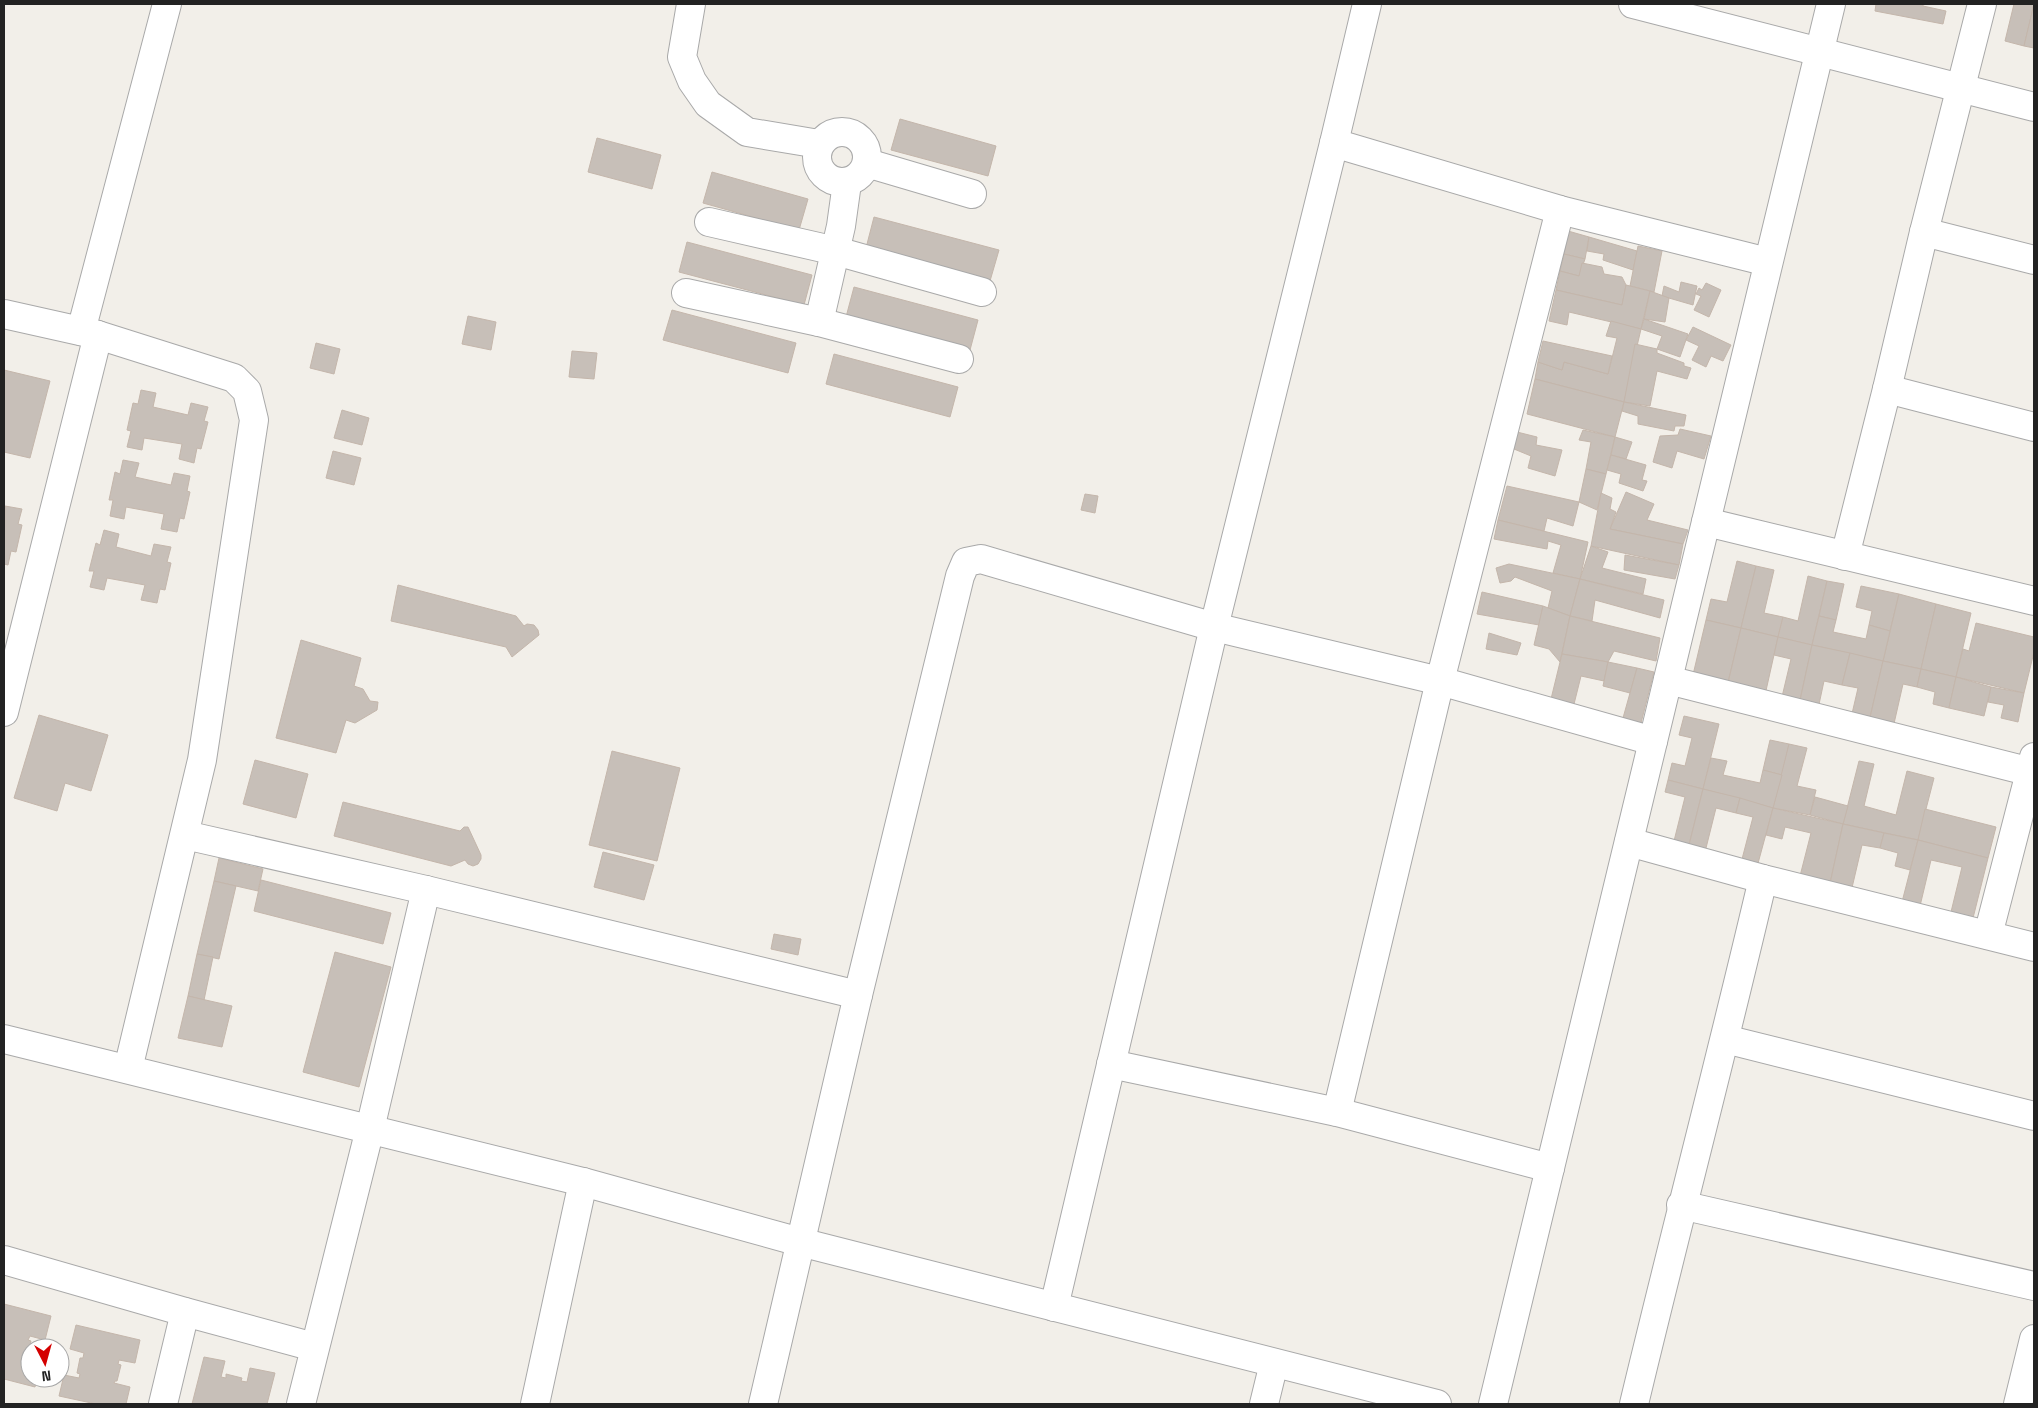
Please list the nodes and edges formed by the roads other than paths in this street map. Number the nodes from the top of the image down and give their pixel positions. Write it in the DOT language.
graph roads {
  1 [pos="167,4"];
  2 [pos="691,4"];
  3 [pos="1367,4"];
  4 [pos="1632,4"];
  5 [pos="1831,4"];
  6 [pos="1982,4"];
  7 [pos="1819,52"];
  8 [pos="1961,88"];
  9 [pos="2034,107"];
  10 [pos="1334,143"];
  11 [pos="819,144"];
  12 [pos="867,163"];
  13 [pos="847,182"];
  14 [pos="972,194"];
  15 [pos="1560,210"];
  16 [pos="709,222"];
  17 [pos="1924,232"];
  18 [pos="836,252"];
  19 [pos="2034,260"];
  20 [pos="1768,262"];
  21 [pos="982,292"];
  22 [pos="686,293"];
  23 [pos="4,314"];
  24 [pos="819,322"];
  25 [pos="90,333"];
  26 [pos="960,359"];
  27 [pos="1887,389"];
  28 [pos="2034,427"];
  29 [pos="1706,522"];
  30 [pos="1845,556"];
  31 [pos="2034,602"];
  32 [pos="1214,627"];
  33 [pos="1668,680"];
  34 [pos="1440,681"];
  35 [pos="4,712"];
  36 [pos="1653,741"];
  37 [pos="2033,764"];
  38 [pos="185,835"];
  39 [pos="1629,842"];
  40 [pos="1763,879"];
  41 [pos="426,890"];
  42 [pos="1988,935"];
  43 [pos="2034,948"];
  44 [pos="858,995"];
  45 [pos="1725,1038"];
  46 [pos="4,1039"];
  47 [pos="1111,1064"];
  48 [pos="128,1069"];
  49 [pos="1337,1112"];
  50 [pos="2034,1116"];
  51 [pos="370,1129"];
  52 [pos="1550,1168"];
  53 [pos="584,1182"];
  54 [pos="1681,1205"];
  55 [pos="800,1242"];
  56 [pos="4,1260"];
  57 [pos="2034,1286"];
  58 [pos="1054,1307"];
  59 [pos="185,1312"];
  60 [pos="2034,1339"];
  61 [pos="314,1347"];
  62 [pos="1274,1363"];
  63 [pos="163,1404"];
  64 [pos="302,1404"];
  65 [pos="535,1404"];
  66 [pos="764,1404"];
  67 [pos="1264,1404"];
  68 [pos="1436,1404"];
  69 [pos="1493,1404"];
  70 [pos="1634,1404"];
  71 [pos="2018,1404"];
  1 -- 25 [label="street"];
  2 -- 11 [label="street"];
  3 -- 10 [label="street"];
  4 -- 7 [label="street"];
  5 -- 7 [label="street"];
  6 -- 8 [label="street"];
  7 -- 8 [label="street"];
  7 -- 20 [label="street"];
  8 -- 9 [label="street"];
  8 -- 17 [label="street"];
  10 -- 15 [label="street"];
  10 -- 32 [label="street"];
  11 -- 12 [label="street"];
  11 -- 13 [label="street"];
  12 -- 13 [label="street"];
  12 -- 14 [label="street"];
  13 -- 18 [label="street"];
  15 -- 20 [label="street"];
  15 -- 34 [label="street"];
  16 -- 18 [label="street"];
  17 -- 19 [label="street"];
  17 -- 27 [label="street"];
  18 -- 21 [label="street"];
  18 -- 24 [label="street"];
  20 -- 29 [label="street"];
  22 -- 24 [label="street"];
  23 -- 25 [label="street"];
  24 -- 26 [label="street"];
  25 -- 35 [label="street"];
  25 -- 38 [label="street"];
  27 -- 28 [label="street"];
  27 -- 30 [label="street"];
  29 -- 30 [label="street"];
  29 -- 33 [label="street"];
  30 -- 31 [label="street"];
  32 -- 34 [label="street"];
  32 -- 44 [label="street"];
  32 -- 47 [label="street"];
  33 -- 36 [label="street"];
  33 -- 37 [label="street"];
  34 -- 36 [label="street"];
  34 -- 49 [label="street"];
  36 -- 39 [label="street"];
  37 -- 42 [label="street"];
  38 -- 41 [label="street"];
  38 -- 48 [label="street"];
  39 -- 40 [label="street"];
  39 -- 52 [label="street"];
  40 -- 42 [label="street"];
  40 -- 45 [label="street"];
  41 -- 44 [label="street"];
  41 -- 51 [label="street"];
  42 -- 43 [label="street"];
  44 -- 55 [label="street"];
  45 -- 50 [label="street"];
  45 -- 54 [label="street"];
  46 -- 48 [label="street"];
  47 -- 49 [label="street"];
  47 -- 58 [label="street"];
  48 -- 51 [label="street"];
  49 -- 52 [label="street"];
  51 -- 53 [label="street"];
  51 -- 61 [label="street"];
  52 -- 69 [label="street"];
  53 -- 55 [label="street"];
  53 -- 65 [label="street"];
  54 -- 57 [label="street"];
  54 -- 70 [label="street"];
  55 -- 58 [label="street"];
  55 -- 66 [label="street"];
  56 -- 59 [label="street"];
  58 -- 62 [label="street"];
  59 -- 61 [label="street"];
  59 -- 63 [label="street"];
  60 -- 71 [label="street"];
  61 -- 64 [label="street"];
  62 -- 67 [label="street"];
  62 -- 68 [label="street"];
}
